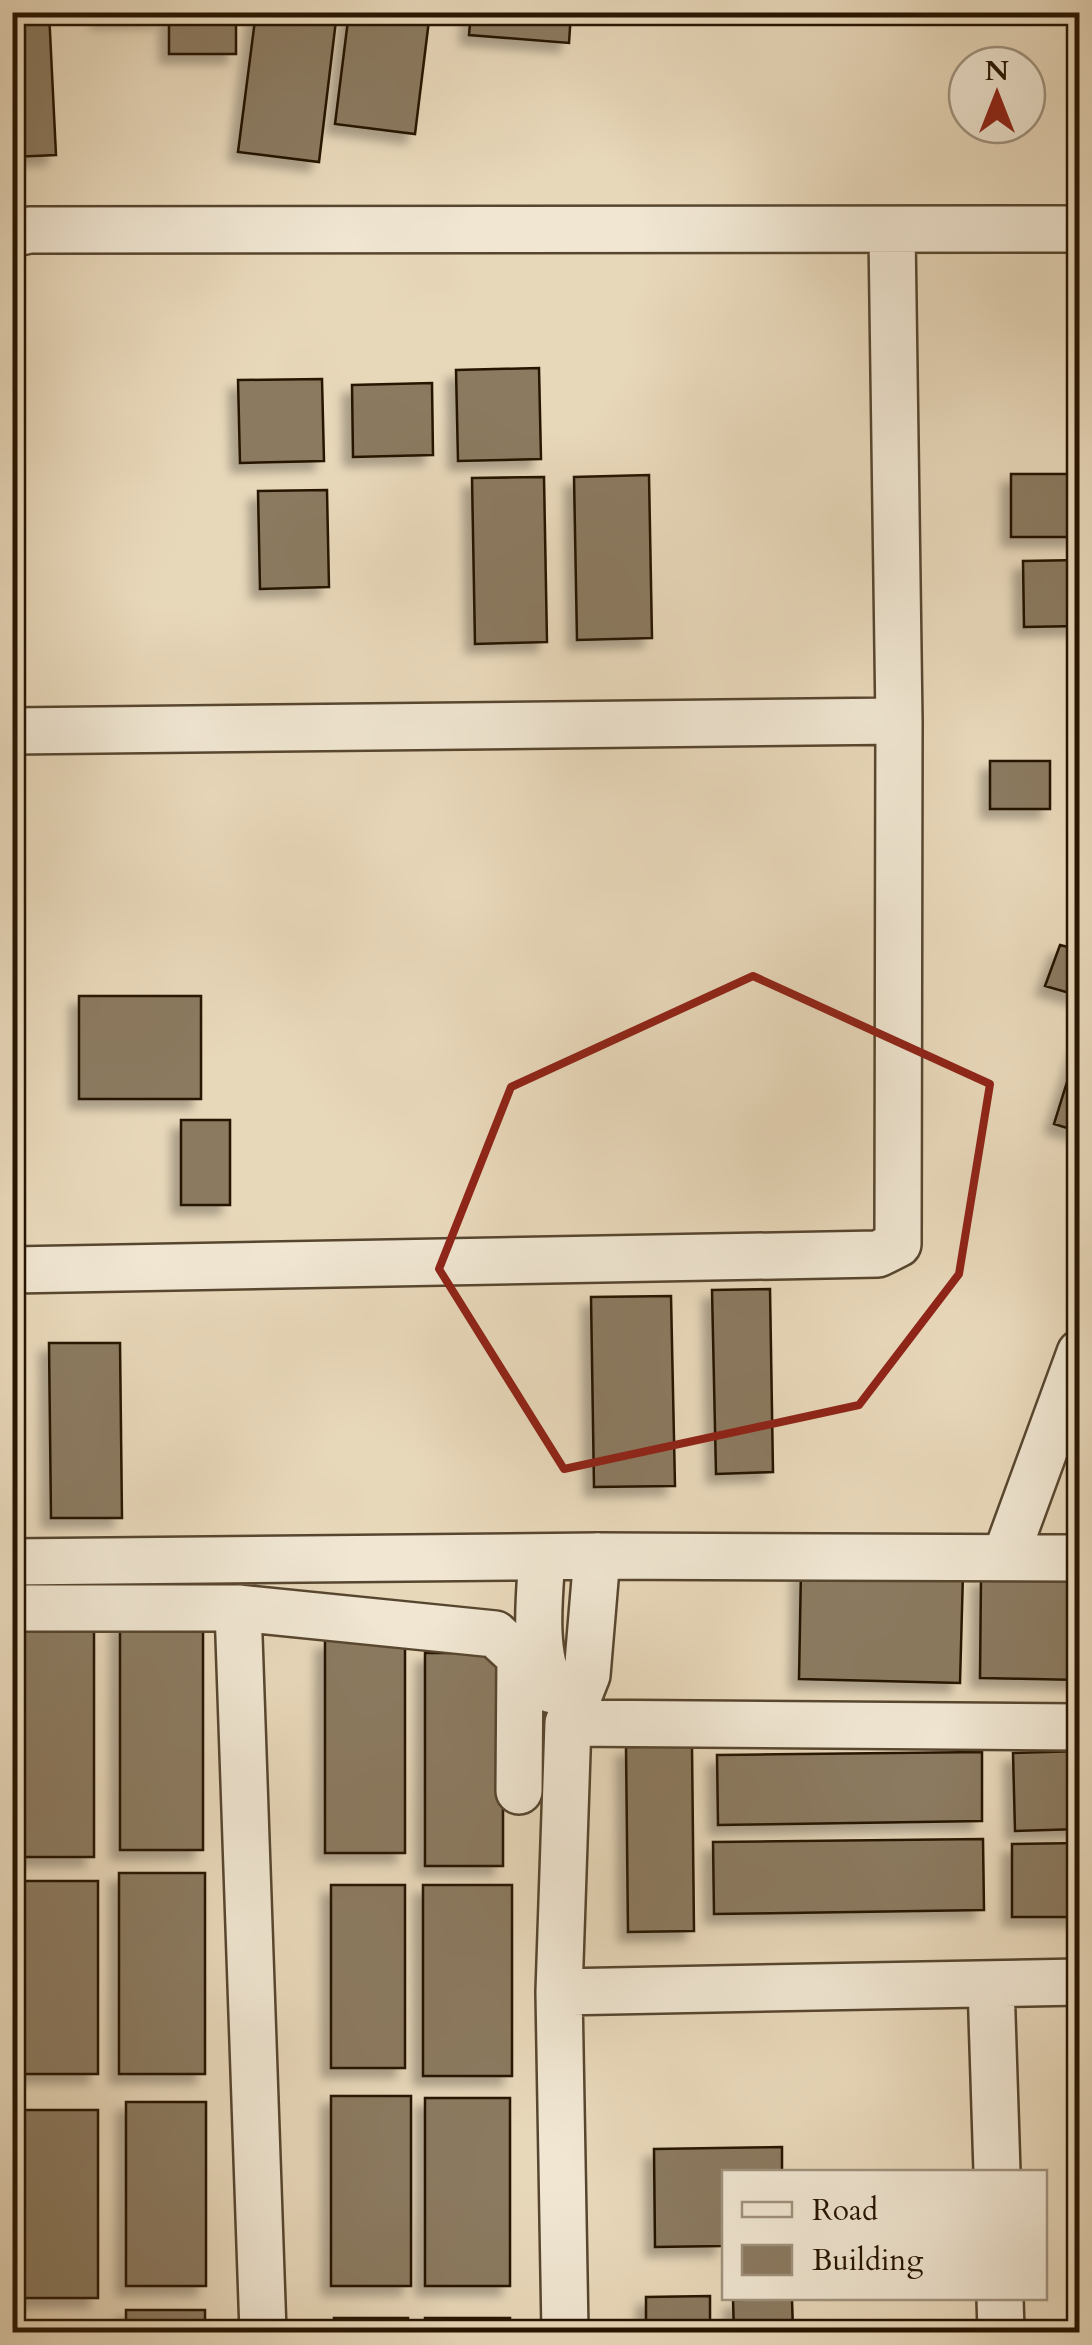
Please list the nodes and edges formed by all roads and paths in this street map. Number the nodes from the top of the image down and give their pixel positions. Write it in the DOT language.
graph roads {
  1 [pos="1080,229"];
  2 [pos="892,233"];
  3 [pos="12,234"];
  4 [pos="899,721"];
  5 [pos="12,731"];
  6 [pos="12,1270"];
  7 [pos="1080,1353"];
  8 [pos="1006,1555"];
  9 [pos="597,1556"];
  10 [pos="542,1558"];
  11 [pos="1080,1558"];
  12 [pos="12,1562"];
  13 [pos="12,1608"];
  14 [pos="238,1608"];
  15 [pos="568,1723"];
  16 [pos="1080,1728"];
  17 [pos="519,1791"];
  18 [pos="1080,1982"];
  19 [pos="991,1984"];
  20 [pos="559,1992"];
  21 [pos="997,2170"];
  22 [pos="1000,2300"];
  23 [pos="263,2332"];
  24 [pos="564,2332"];
  25 [pos="1002,2332"];
  1 -- 2 [label="street"];
  2 -- 3 [label="street"];
  2 -- 4 [label="street"];
  4 -- 5 [label="street"];
  4 -- 6 [label="street"];
  7 -- 8 [label="street"];
  8 -- 9 [label="street"];
  8 -- 11 [label="street"];
  9 -- 10 [label="street"];
  9 -- 15 [label="street"];
  10 -- 12 [label="street"];
  10 -- 15 [label="street"];
  13 -- 14 [label="street"];
  14 -- 17 [label="street"];
  14 -- 23 [label="street"];
  15 -- 16 [label="street"];
  15 -- 20 [label="street"];
  18 -- 19 [label="street"];
  19 -- 20 [label="street"];
  19 -- 21 [label="street"];
  20 -- 24 [label="street"];
  22 -- 25 [label="street"];
}
